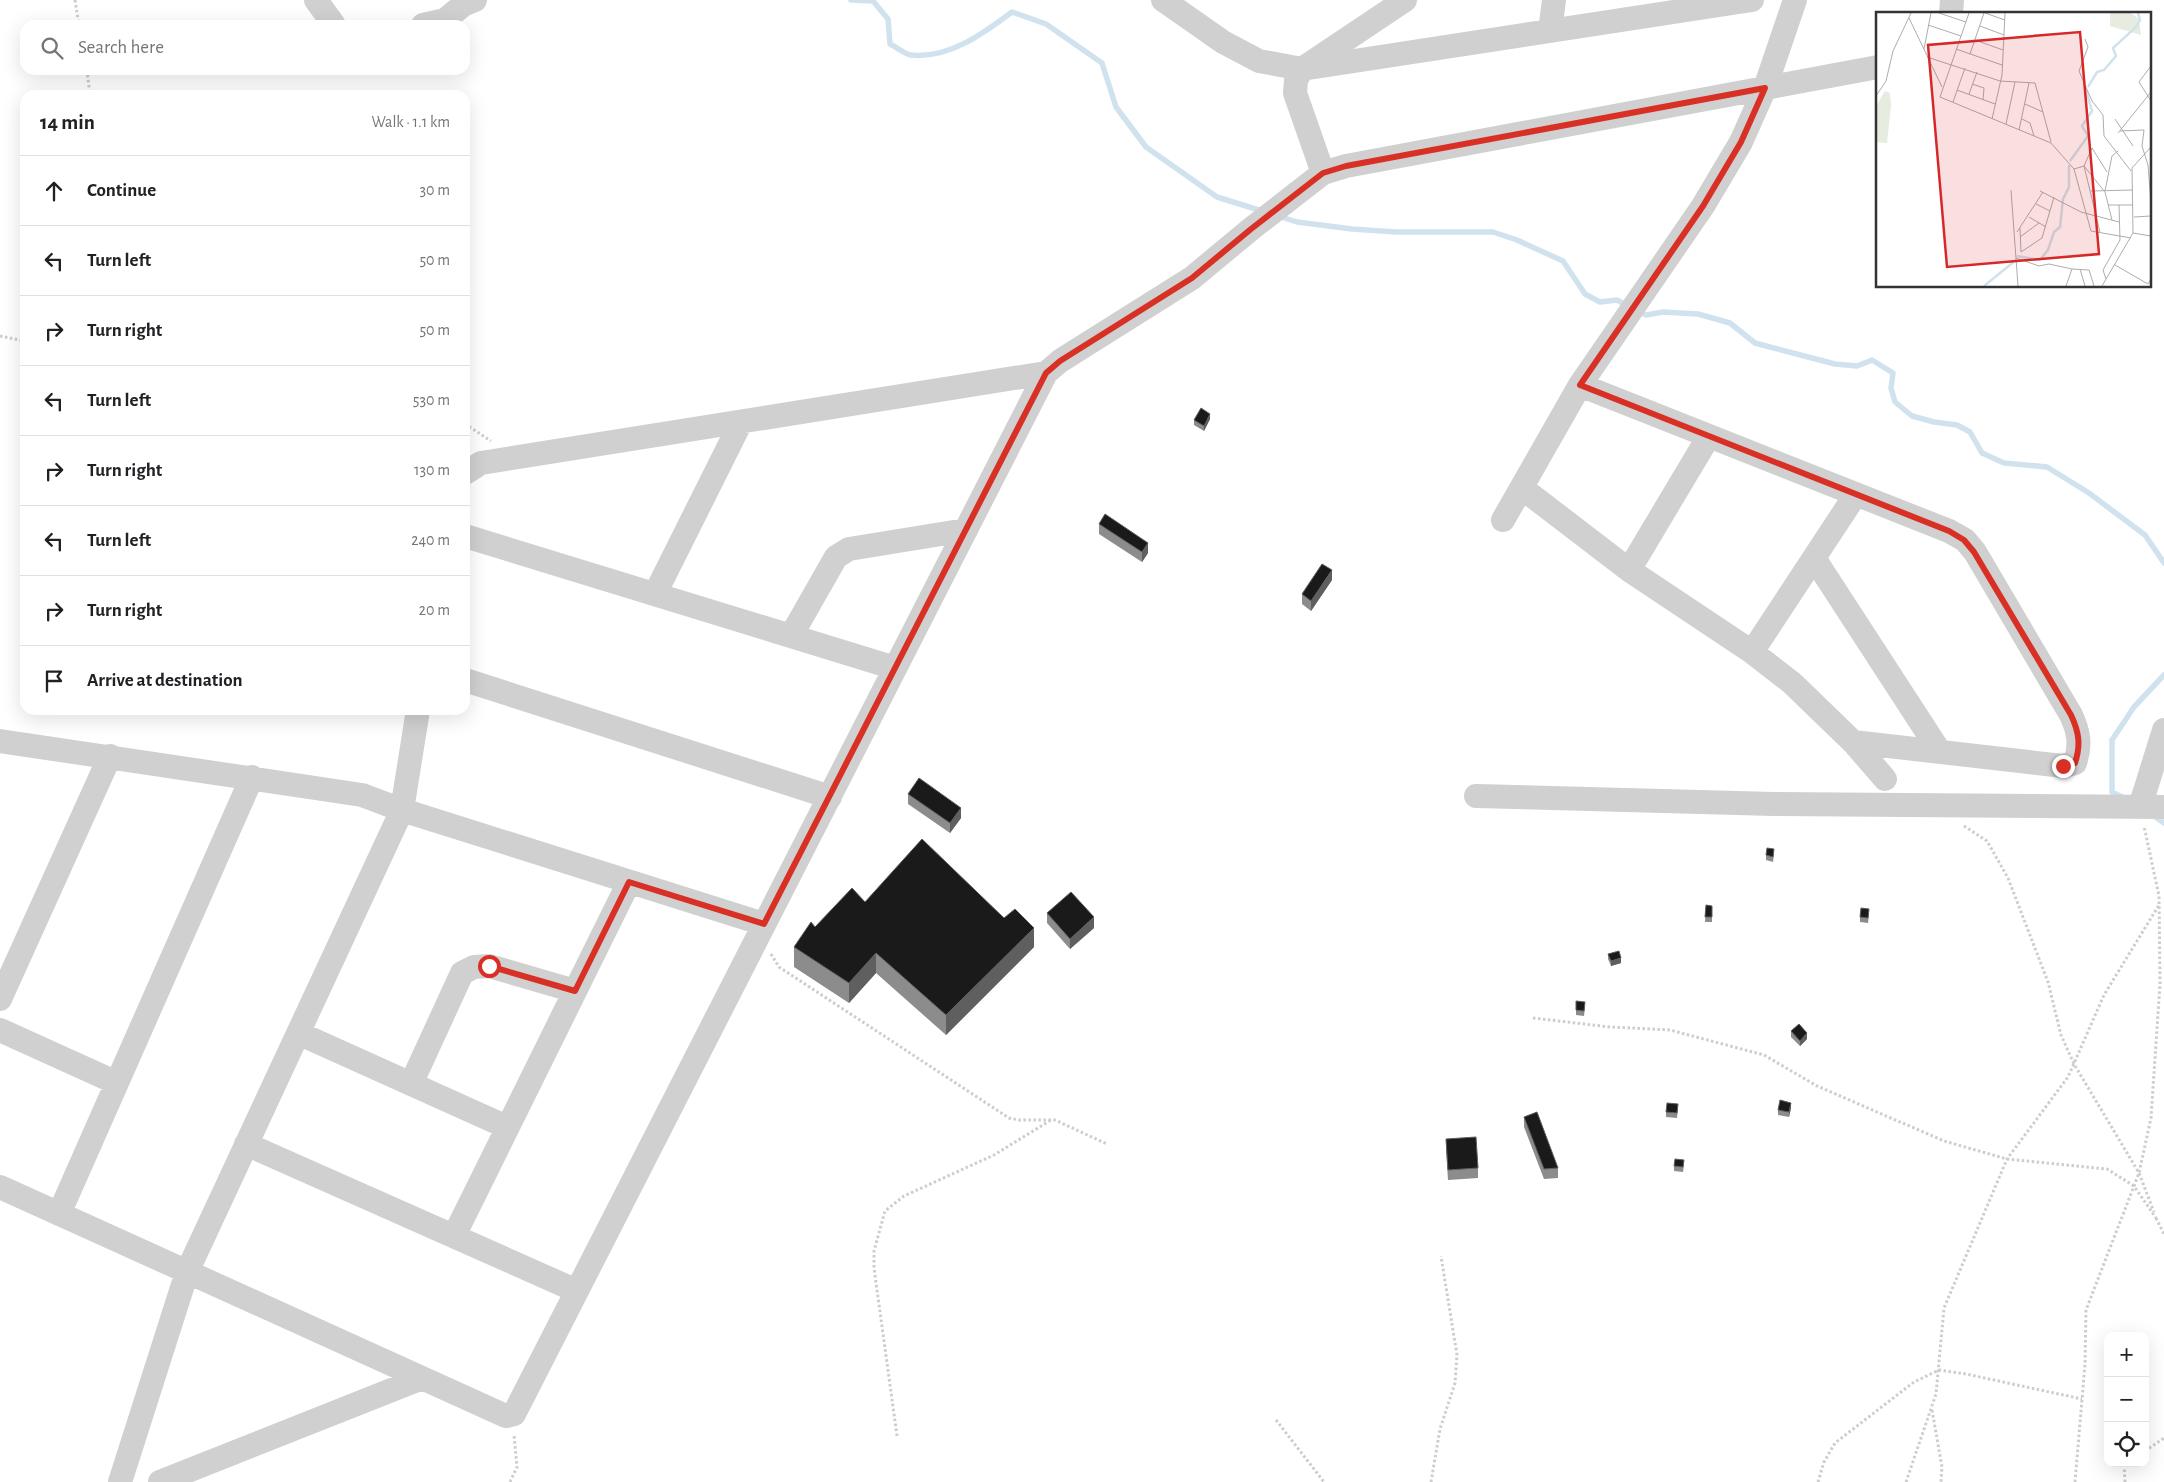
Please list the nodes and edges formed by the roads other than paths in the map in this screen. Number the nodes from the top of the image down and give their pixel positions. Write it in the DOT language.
graph roads {
  1 [pos="316,0"];
  2 [pos="475,0"];
  3 [pos="1164,0"];
  4 [pos="1405,0"];
  5 [pos="1554,0"];
  6 [pos="1752,0"];
  7 [pos="1795,0"];
  8 [pos="330,20"];
  9 [pos="445,20"];
  10 [pos="1550,31"];
  11 [pos="1876,67"];
  12 [pos="1302,69"];
  13 [pos="1765,88"];
  14 [pos="1323,173"];
  15 [pos="1046,373"];
  16 [pos="1580,385"];
  17 [pos="741,422"];
  18 [pos="1709,436"];
  19 [pos="470,470"];
  20 [pos="1522,488"];
  21 [pos="1856,494"];
  22 [pos="1503,520"];
  23 [pos="966,530"];
  24 [pos="470,538"];
  25 [pos="1814,558"];
  26 [pos="1628,570"];
  27 [pos="655,594"];
  28 [pos="791,636"];
  29 [pos="1752,652"];
  30 [pos="895,668"];
  31 [pos="470,682"];
  32 [pos="417,715"];
  33 [pos="2164,730"];
  34 [pos="0,741"];
  35 [pos="1853,742"];
  36 [pos="1940,752"];
  37 [pos="110,756"];
  38 [pos="252,777"];
  39 [pos="1885,779"];
  40 [pos="1476,796"];
  41 [pos="830,797"];
  42 [pos="2140,807"];
  43 [pos="2164,807"];
  44 [pos="402,810"];
  45 [pos="629,882"];
  46 [pos="761,931"];
  47 [pos="575,991"];
  48 [pos="0,999"];
  49 [pos="0,1030"];
  50 [pos="298,1033"];
  51 [pos="117,1083"];
  52 [pos="411,1084"];
  53 [pos="508,1127"];
  54 [pos="246,1144"];
  55 [pos="0,1187"];
  56 [pos="59,1214"];
  57 [pos="454,1236"];
  58 [pos="187,1272"];
  59 [pos="577,1291"];
  60 [pos="422,1378"];
  61 [pos="120,1482"];
  62 [pos="160,1482"];
  1 -- 8 [label="street"];
  2 -- 9 [label="street"];
  3 -- 12 [label="street"];
  4 -- 12 [label="street"];
  5 -- 10 [label="street"];
  6 -- 10 [label="street"];
  7 -- 13 [label="street"];
  10 -- 12 [label="street"];
  11 -- 13 [label="street"];
  12 -- 14 [label="street"];
  13 -- 14 [label="street"];
  13 -- 16 [label="street"];
  14 -- 15 [label="street"];
  15 -- 17 [label="street"];
  15 -- 23 [label="street"];
  16 -- 18 [label="street"];
  16 -- 20 [label="street"];
  17 -- 19 [label="street"];
  17 -- 27 [label="street"];
  18 -- 21 [label="street"];
  18 -- 26 [label="street"];
  20 -- 22 [label="street"];
  20 -- 26 [label="street"];
  21 -- 25 [label="street"];
  21 -- 36 [label="street"];
  23 -- 28 [label="street"];
  23 -- 30 [label="street"];
  24 -- 27 [label="street"];
  25 -- 29 [label="street"];
  25 -- 36 [label="street"];
  26 -- 29 [label="street"];
  27 -- 28 [label="street"];
  28 -- 30 [label="street"];
  29 -- 35 [label="street"];
  30 -- 41 [label="street"];
  31 -- 41 [label="street"];
  32 -- 44 [label="street"];
  33 -- 42 [label="street"];
  34 -- 37 [label="street"];
  35 -- 36 [label="street"];
  35 -- 39 [label="street"];
  37 -- 38 [label="street"];
  37 -- 48 [label="street"];
  38 -- 44 [label="street"];
  38 -- 51 [label="street"];
  40 -- 42 [label="street"];
  41 -- 46 [label="street"];
  42 -- 43 [label="street"];
  44 -- 45 [label="street"];
  44 -- 50 [label="street"];
  45 -- 46 [label="street"];
  45 -- 47 [label="street"];
  46 -- 59 [label="street"];
  47 -- 52 [label="street"];
  47 -- 53 [label="street"];
  49 -- 51 [label="street"];
  50 -- 52 [label="street"];
  50 -- 54 [label="street"];
  51 -- 56 [label="street"];
  52 -- 53 [label="street"];
  53 -- 57 [label="street"];
  54 -- 57 [label="street"];
  54 -- 58 [label="street"];
  55 -- 56 [label="street"];
  56 -- 58 [label="street"];
  57 -- 59 [label="street"];
  58 -- 60 [label="street"];
  58 -- 61 [label="street"];
  59 -- 60 [label="street"];
  60 -- 62 [label="street"];
}
